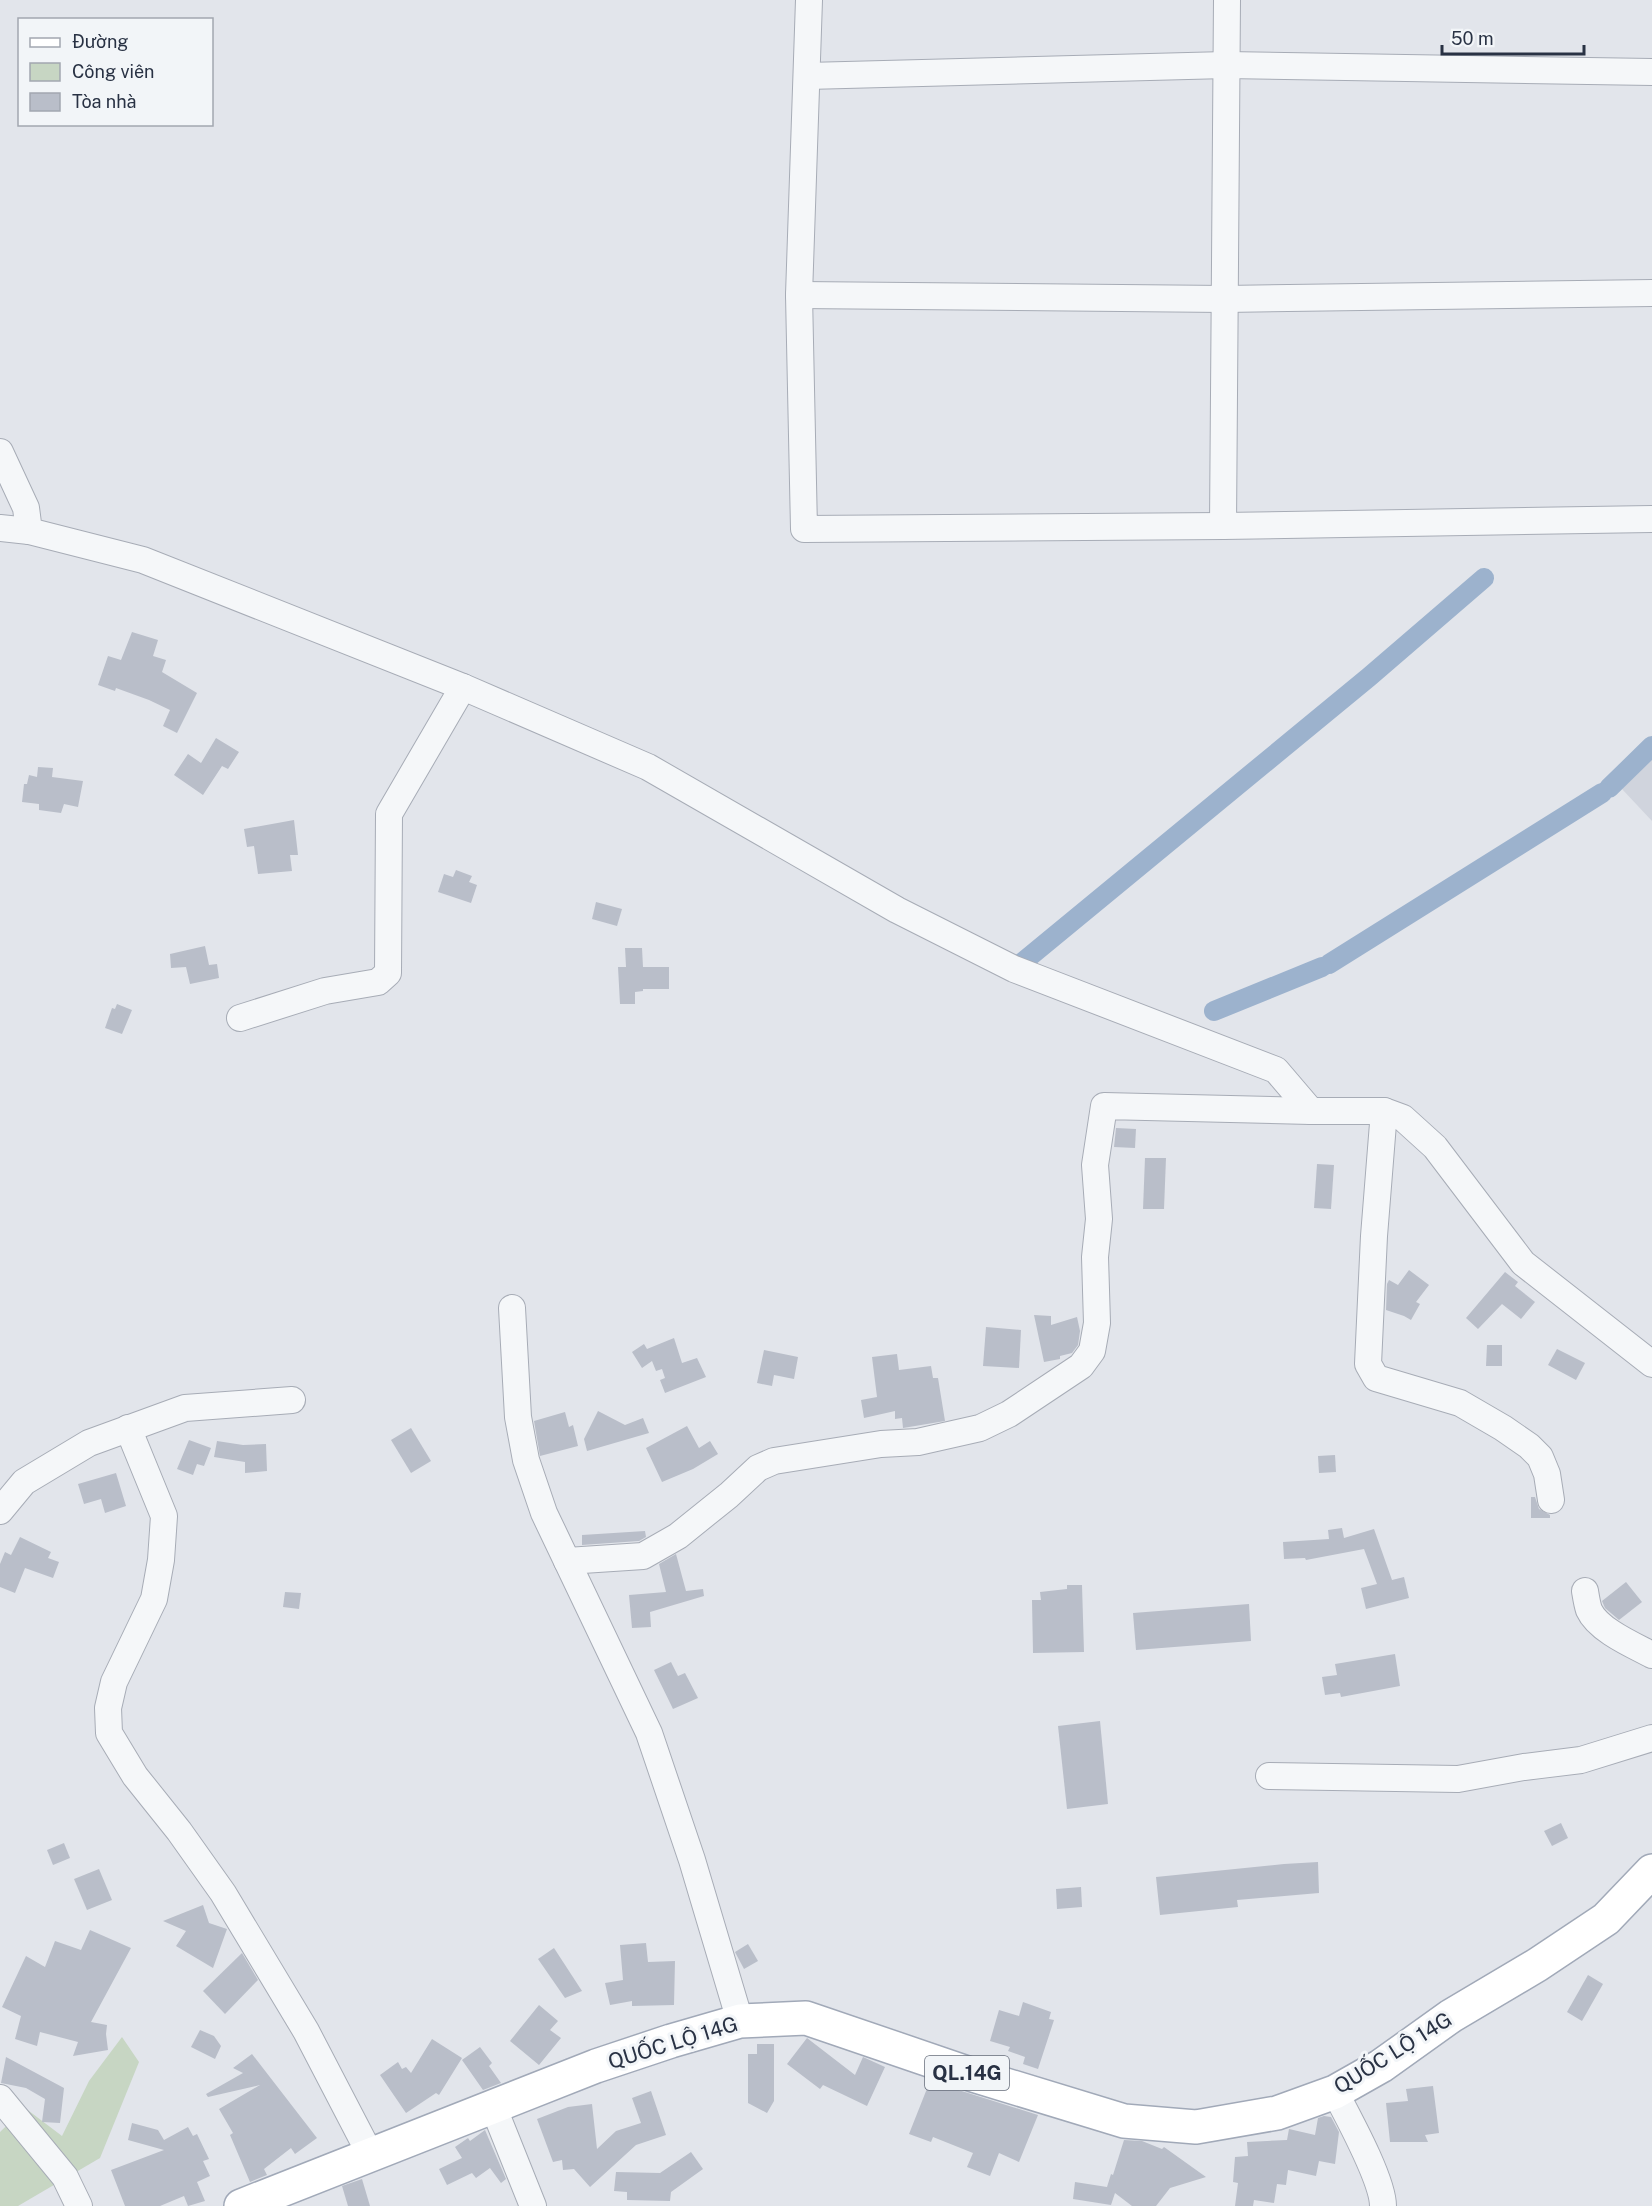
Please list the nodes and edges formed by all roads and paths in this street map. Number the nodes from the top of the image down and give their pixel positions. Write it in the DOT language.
graph roads {
  1 [pos="809,0"];
  2 [pos="1227,0"];
  3 [pos="1226,65"];
  4 [pos="1652,72"];
  5 [pos="807,76"];
  6 [pos="1652,293"];
  7 [pos="799,295"];
  8 [pos="1225,299"];
  9 [pos="0,452"];
  10 [pos="1652,519"];
  11 [pos="1224,526"];
  12 [pos="0,528"];
  13 [pos="29,531"];
  14 [pos="463,687"];
  15 [pos="240,1018"];
  16 [pos="1311,1111"];
  17 [pos="1383,1111"];
  18 [pos="512,1308"];
  19 [pos="1652,1364"];
  20 [pos="292,1400"];
  21 [pos="128,1428"];
  22 [pos="1551,1500"];
  23 [pos="0,1511"];
  24 [pos="567,1561"];
  25 [pos="1585,1591"];
  26 [pos="1652,1655"];
  27 [pos="1652,1738"];
  28 [pos="1269,1776"];
  29 [pos="1652,1871"];
  30 [pos="740,2021"];
  31 [pos="1335,2092"];
  32 [pos="0,2098"];
  33 [pos="493,2106"];
  34 [pos="370,2154"];
  35 [pos="79,2206"];
  36 [pos="241,2206"];
  37 [pos="533,2206"];
  38 [pos="1383,2206"];
  1 -- 5 [label="street"];
  2 -- 3 [label="street"];
  3 -- 4 [label="street"];
  3 -- 5 [label="street"];
  3 -- 8 [label="street"];
  5 -- 7 [label="street"];
  6 -- 8 [label="street"];
  7 -- 8 [label="street"];
  7 -- 11 [label="street"];
  8 -- 11 [label="street"];
  9 -- 13 [label="street"];
  10 -- 11 [label="street"];
  12 -- 13 [label="street"];
  13 -- 14 [label="street"];
  14 -- 15 [label="street"];
  14 -- 16 [label="street"];
  16 -- 17 [label="street"];
  16 -- 24 [label="street"];
  17 -- 19 [label="street"];
  17 -- 22 [label="street"];
  18 -- 24 [label="street"];
  20 -- 21 [label="street"];
  21 -- 23 [label="street"];
  21 -- 34 [label="street"];
  24 -- 30 [label="street"];
  25 -- 26 [label="street"];
  27 -- 28 [label="street"];
  29 -- 31 [label="main road, QUỐC LỘ 14G / QL.14G"];
  30 -- 31 [label="main road, QUỐC LỘ 14G / QL.14G"];
  30 -- 33 [label="main road, QUỐC LỘ 14G / QL.14G"];
  31 -- 38 [label="street"];
  32 -- 35 [label="street"];
  33 -- 34 [label="main road, QUỐC LỘ 14G / QL.14G"];
  33 -- 37 [label="street"];
  34 -- 36 [label="main road, QUỐC LỘ 14G / QL.14G"];
}
